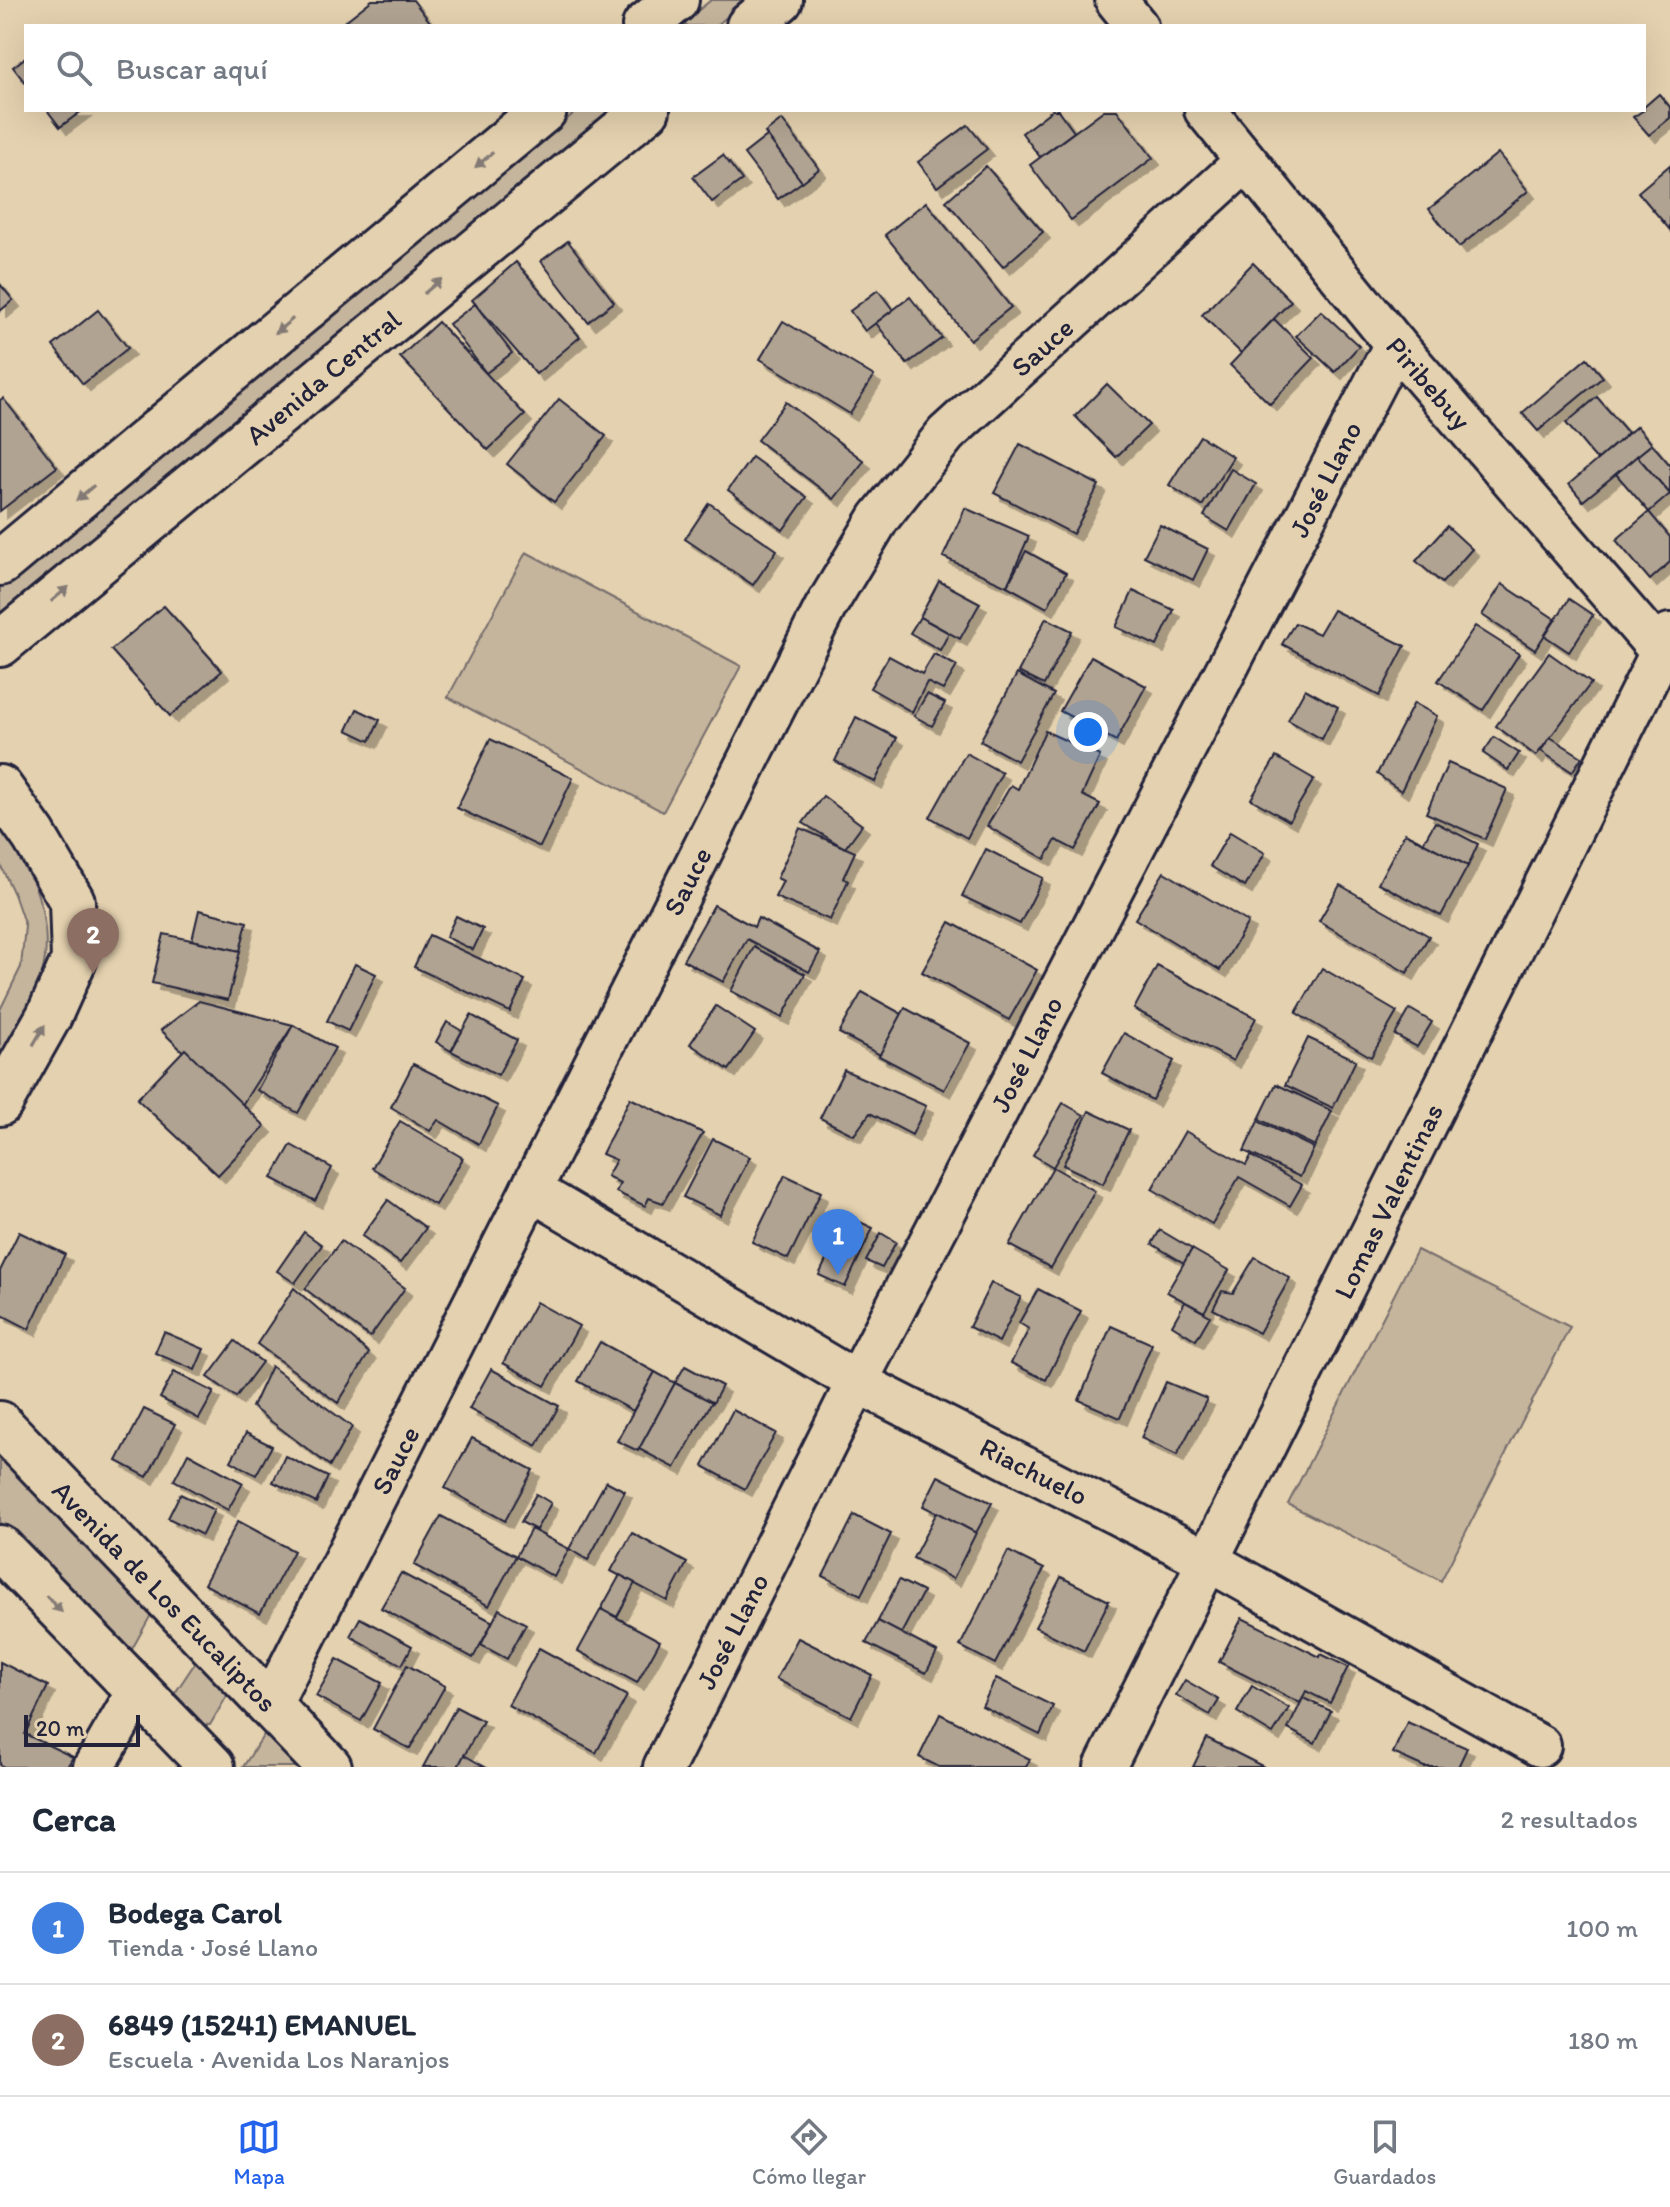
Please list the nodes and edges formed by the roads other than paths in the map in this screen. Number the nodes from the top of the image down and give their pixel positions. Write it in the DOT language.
graph roads {
  1 [pos="676,0"];
  2 [pos="780,0"];
  3 [pos="1116,0"];
  4 [pos="647,24"];
  5 [pos="751,24"];
  6 [pos="1135,24"];
  7 [pos="542,112"];
  8 [pos="645,112"];
  9 [pos="1207,112"];
  10 [pos="1246,161"];
  11 [pos="1395,344"];
  12 [pos="0,563"];
  13 [pos="1665,643"];
  14 [pos="0,644"];
  15 [pos="0,788"];
  16 [pos="0,1103"];
  17 [pos="531,1190"];
  18 [pos="857,1382"];
  19 [pos="0,1424"];
  20 [pos="0,1548"];
  21 [pos="1209,1561"];
  22 [pos="138,1690"];
  23 [pos="270,1706"];
  24 [pos="1540,1746"];
  25 [pos="94,1767"];
  26 [pos="212,1767"];
  27 [pos="329,1767"];
  28 [pos="664,1767"];
  29 [pos="1105,1767"];
  1 -- 4 [label="street"];
  2 -- 5 [label="street"];
  3 -- 6 [label="street"];
  7 -- 12 [label="street, one-way"];
  14 -- 8 [label="street, Avenida Central, one-way"];
  9 -- 10 [label="street, Piribebuy"];
  10 -- 11 [label="street, Piribebuy"];
  10 -- 17 [label="street, Sauce"];
  11 -- 13 [label="street, Piribebuy"];
  11 -- 18 [label="street, José Llano"];
  13 -- 21 [label="street, Lomas Valentinas"];
  16 -- 15 [label="street, one-way"];
  17 -- 18 [label="street, Riachuelo"];
  17 -- 23 [label="street, Sauce"];
  18 -- 21 [label="street, Riachuelo"];
  18 -- 28 [label="street, José Llano"];
  19 -- 23 [label="street, Avenida de Los Eucaliptos"];
  20 -- 22 [label="street, one-way"];
  21 -- 24 [label="street, Riachuelo"];
  21 -- 29 [label="street, Lomas Valentinas"];
  22 -- 25 [label="street"];
  22 -- 26 [label="street"];
  23 -- 27 [label="street, Avenida de Los Eucaliptos"];
}
